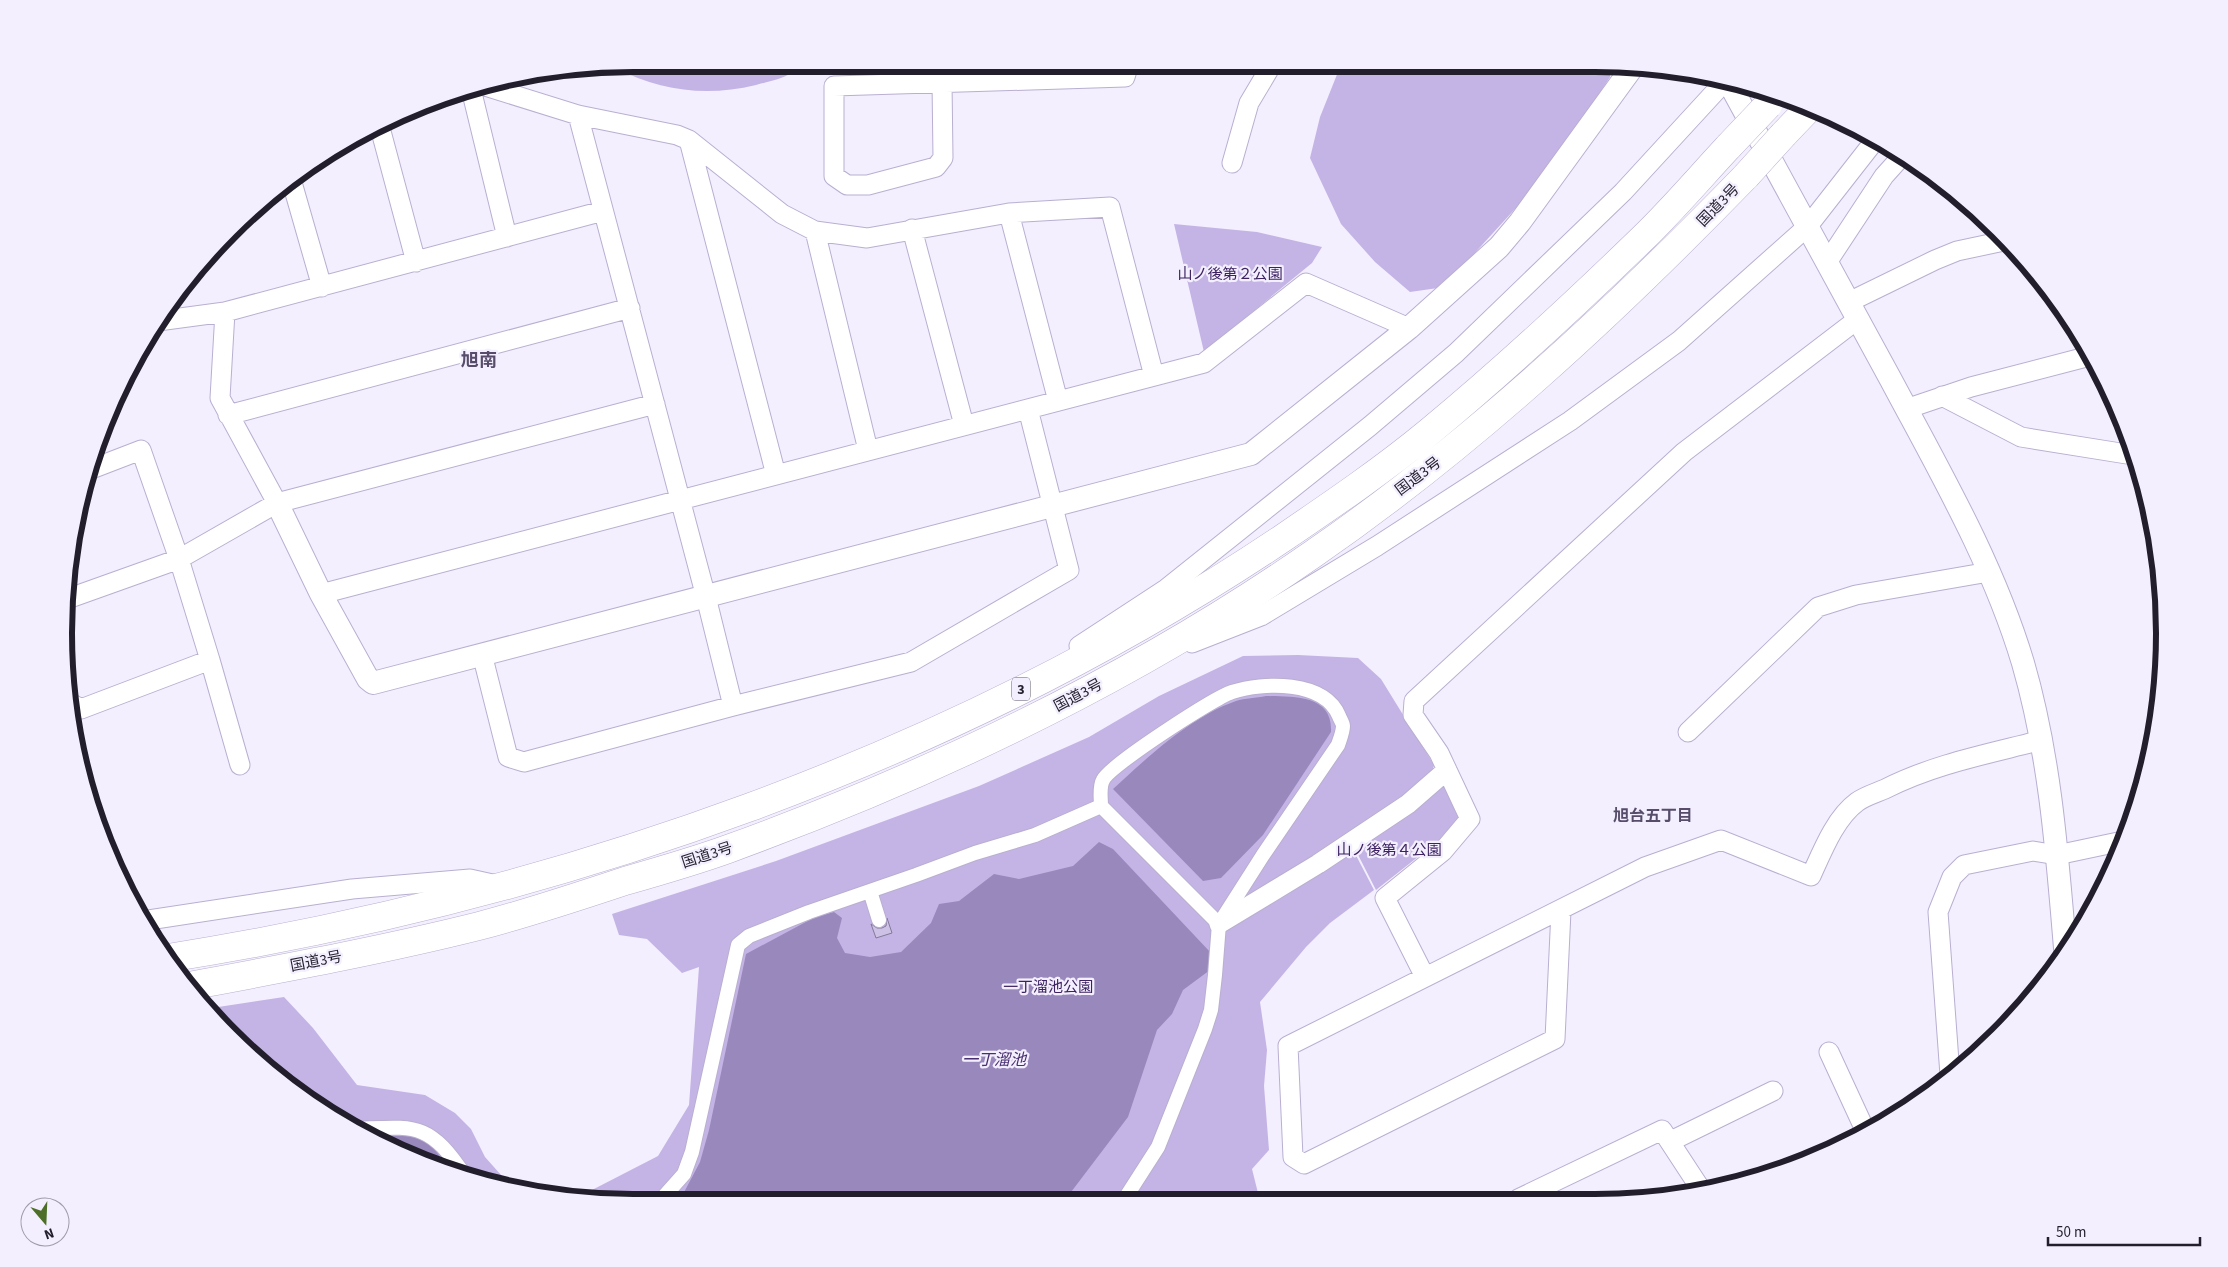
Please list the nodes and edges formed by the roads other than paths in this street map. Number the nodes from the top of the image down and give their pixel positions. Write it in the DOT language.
graph roads {
  1 [pos="1126,72"];
  2 [pos="1267,72"];
  3 [pos="1628,74"];
  4 [pos="942,82"];
  5 [pos="1721,87"];
  6 [pos="497,90"];
  7 [pos="1732,90"];
  8 [pos="473,96"];
  9 [pos="1771,101"];
  10 [pos="1804,113"];
  11 [pos="578,115"];
  12 [pos="381,132"];
  13 [pos="689,140"];
  14 [pos="1871,146"];
  15 [pos="1897,162"];
  16 [pos="1232,163"];
  17 [pos="294,187"];
  18 [pos="603,211"];
  19 [pos="1009,213"];
  20 [pos="1808,226"];
  21 [pos="912,229"];
  22 [pos="815,231"];
  23 [pos="507,237"];
  24 [pos="1996,243"];
  25 [pos="1828,261"];
  26 [pos="416,262"];
  27 [pos="322,287"];
  28 [pos="630,308"];
  29 [pos="1853,311"];
  30 [pos="225,312"];
  31 [pos="169,320"];
  32 [pos="1409,328"];
  33 [pos="2083,358"];
  34 [pos="1154,376"];
  35 [pos="1942,396"];
  36 [pos="1058,401"];
  37 [pos="655,404"];
  38 [pos="1028,409"];
  39 [pos="1906,409"];
  40 [pos="228,415"];
  41 [pos="964,425"];
  42 [pos="868,450"];
  43 [pos="2126,454"];
  44 [pos="98,466"];
  45 [pos="776,474"];
  46 [pos="680,500"];
  47 [pos="277,504"];
  48 [pos="1051,506"];
  49 [pos="179,559"];
  50 [pos="1989,572"];
  51 [pos="321,594"];
  52 [pos="74,596"];
  53 [pos="706,596"];
  54 [pos="482,654"];
  55 [pos="210,660"];
  56 [pos="1134,666"];
  57 [pos="733,706"];
  58 [pos="77,707"];
  59 [pos="975,713"];
  60 [pos="1688,732"];
  61 [pos="2042,740"];
  62 [pos="240,765"];
  63 [pos="1447,770"];
  64 [pos="1101,806"];
  65 [pos="2115,843"];
  66 [pos="2057,854"];
  67 [pos="505,886"];
  68 [pos="870,892"];
  69 [pos="1561,911"];
  70 [pos="151,920"];
  71 [pos="879,920"];
  72 [pos="1219,924"];
  73 [pos="2064,940"];
  74 [pos="175,957"];
  75 [pos="1425,977"];
  76 [pos="196,984"];
  77 [pos="1829,1052"];
  78 [pos="1949,1067"];
  79 [pos="1773,1091"];
  80 [pos="1863,1126"];
  81 [pos="370,1129"];
  82 [pos="1671,1141"];
  83 [pos="456,1166"];
  84 [pos="1699,1185"];
  85 [pos="665,1195"];
  86 [pos="1127,1195"];
  87 [pos="1526,1195"];
  1 -- 4 [label="street"];
  2 -- 16 [label="street"];
  3 -- 32 [label="street"];
  4 -- 4 [label="street"];
  5 -- 59 [label="street"];
  6 -- 11 [label="street"];
  7 -- 20 [label="street"];
  8 -- 23 [label="street"];
  9 -- 59 [label="highway, 国道3号 / 3, bridge"];
  10 -- 56 [label="highway, 国道3号 / 3, bridge"];
  11 -- 13 [label="street"];
  11 -- 18 [label="street"];
  12 -- 26 [label="street"];
  13 -- 22 [label="street"];
  13 -- 45 [label="street"];
  14 -- 20 [label="street"];
  15 -- 25 [label="street"];
  17 -- 27 [label="street"];
  18 -- 23 [label="street"];
  18 -- 28 [label="street"];
  19 -- 21 [label="street"];
  19 -- 34 [label="street"];
  19 -- 36 [label="street"];
  20 -- 25 [label="street"];
  20 -- 56 [label="street"];
  21 -- 22 [label="street"];
  21 -- 41 [label="street"];
  22 -- 42 [label="street"];
  23 -- 26 [label="street"];
  24 -- 29 [label="street"];
  25 -- 29 [label="street"];
  26 -- 27 [label="street"];
  27 -- 30 [label="street"];
  28 -- 37 [label="street"];
  28 -- 40 [label="street"];
  29 -- 39 [label="street"];
  29 -- 63 [label="street"];
  30 -- 31 [label="street"];
  30 -- 40 [label="street"];
  32 -- 34 [label="street"];
  32 -- 48 [label="street"];
  33 -- 35 [label="street"];
  34 -- 36 [label="street"];
  35 -- 39 [label="street"];
  35 -- 43 [label="street"];
  36 -- 38 [label="street"];
  37 -- 46 [label="street"];
  37 -- 47 [label="street"];
  38 -- 41 [label="street"];
  38 -- 48 [label="street"];
  39 -- 50 [label="street"];
  40 -- 47 [label="street"];
  41 -- 42 [label="street"];
  42 -- 45 [label="street"];
  44 -- 49 [label="street"];
  45 -- 46 [label="street"];
  46 -- 51 [label="street"];
  46 -- 53 [label="street"];
  47 -- 49 [label="street"];
  47 -- 51 [label="street"];
  48 -- 53 [label="street"];
  48 -- 57 [label="street"];
  49 -- 52 [label="street"];
  49 -- 55 [label="street"];
  50 -- 60 [label="street"];
  50 -- 61 [label="street"];
  51 -- 54 [label="street"];
  53 -- 54 [label="street"];
  53 -- 57 [label="street"];
  54 -- 57 [label="street"];
  55 -- 58 [label="street"];
  55 -- 62 [label="street"];
  56 -- 76 [label="highway, 国道3号 / 3"];
  59 -- 67 [label="highway, 国道3号 / 3"];
  61 -- 66 [label="street"];
  61 -- 69 [label="street"];
  63 -- 72 [label="street"];
  63 -- 75 [label="street"];
  64 -- 68 [label="street"];
  64 -- 72 [label="street"];
  64 -- 72 [label="street"];
  65 -- 66 [label="street"];
  66 -- 73 [label="street"];
  66 -- 78 [label="street"];
  67 -- 70 [label="street"];
  67 -- 74 [label="highway, 国道3号 / 3"];
  68 -- 71 [label="street"];
  68 -- 85 [label="street"];
  69 -- 75 [label="street"];
  69 -- 75 [label="street"];
  72 -- 86 [label="street"];
  77 -- 80 [label="street"];
  79 -- 82 [label="street"];
  81 -- 83 [label="street"];
  82 -- 84 [label="street"];
  82 -- 87 [label="street"];
}
